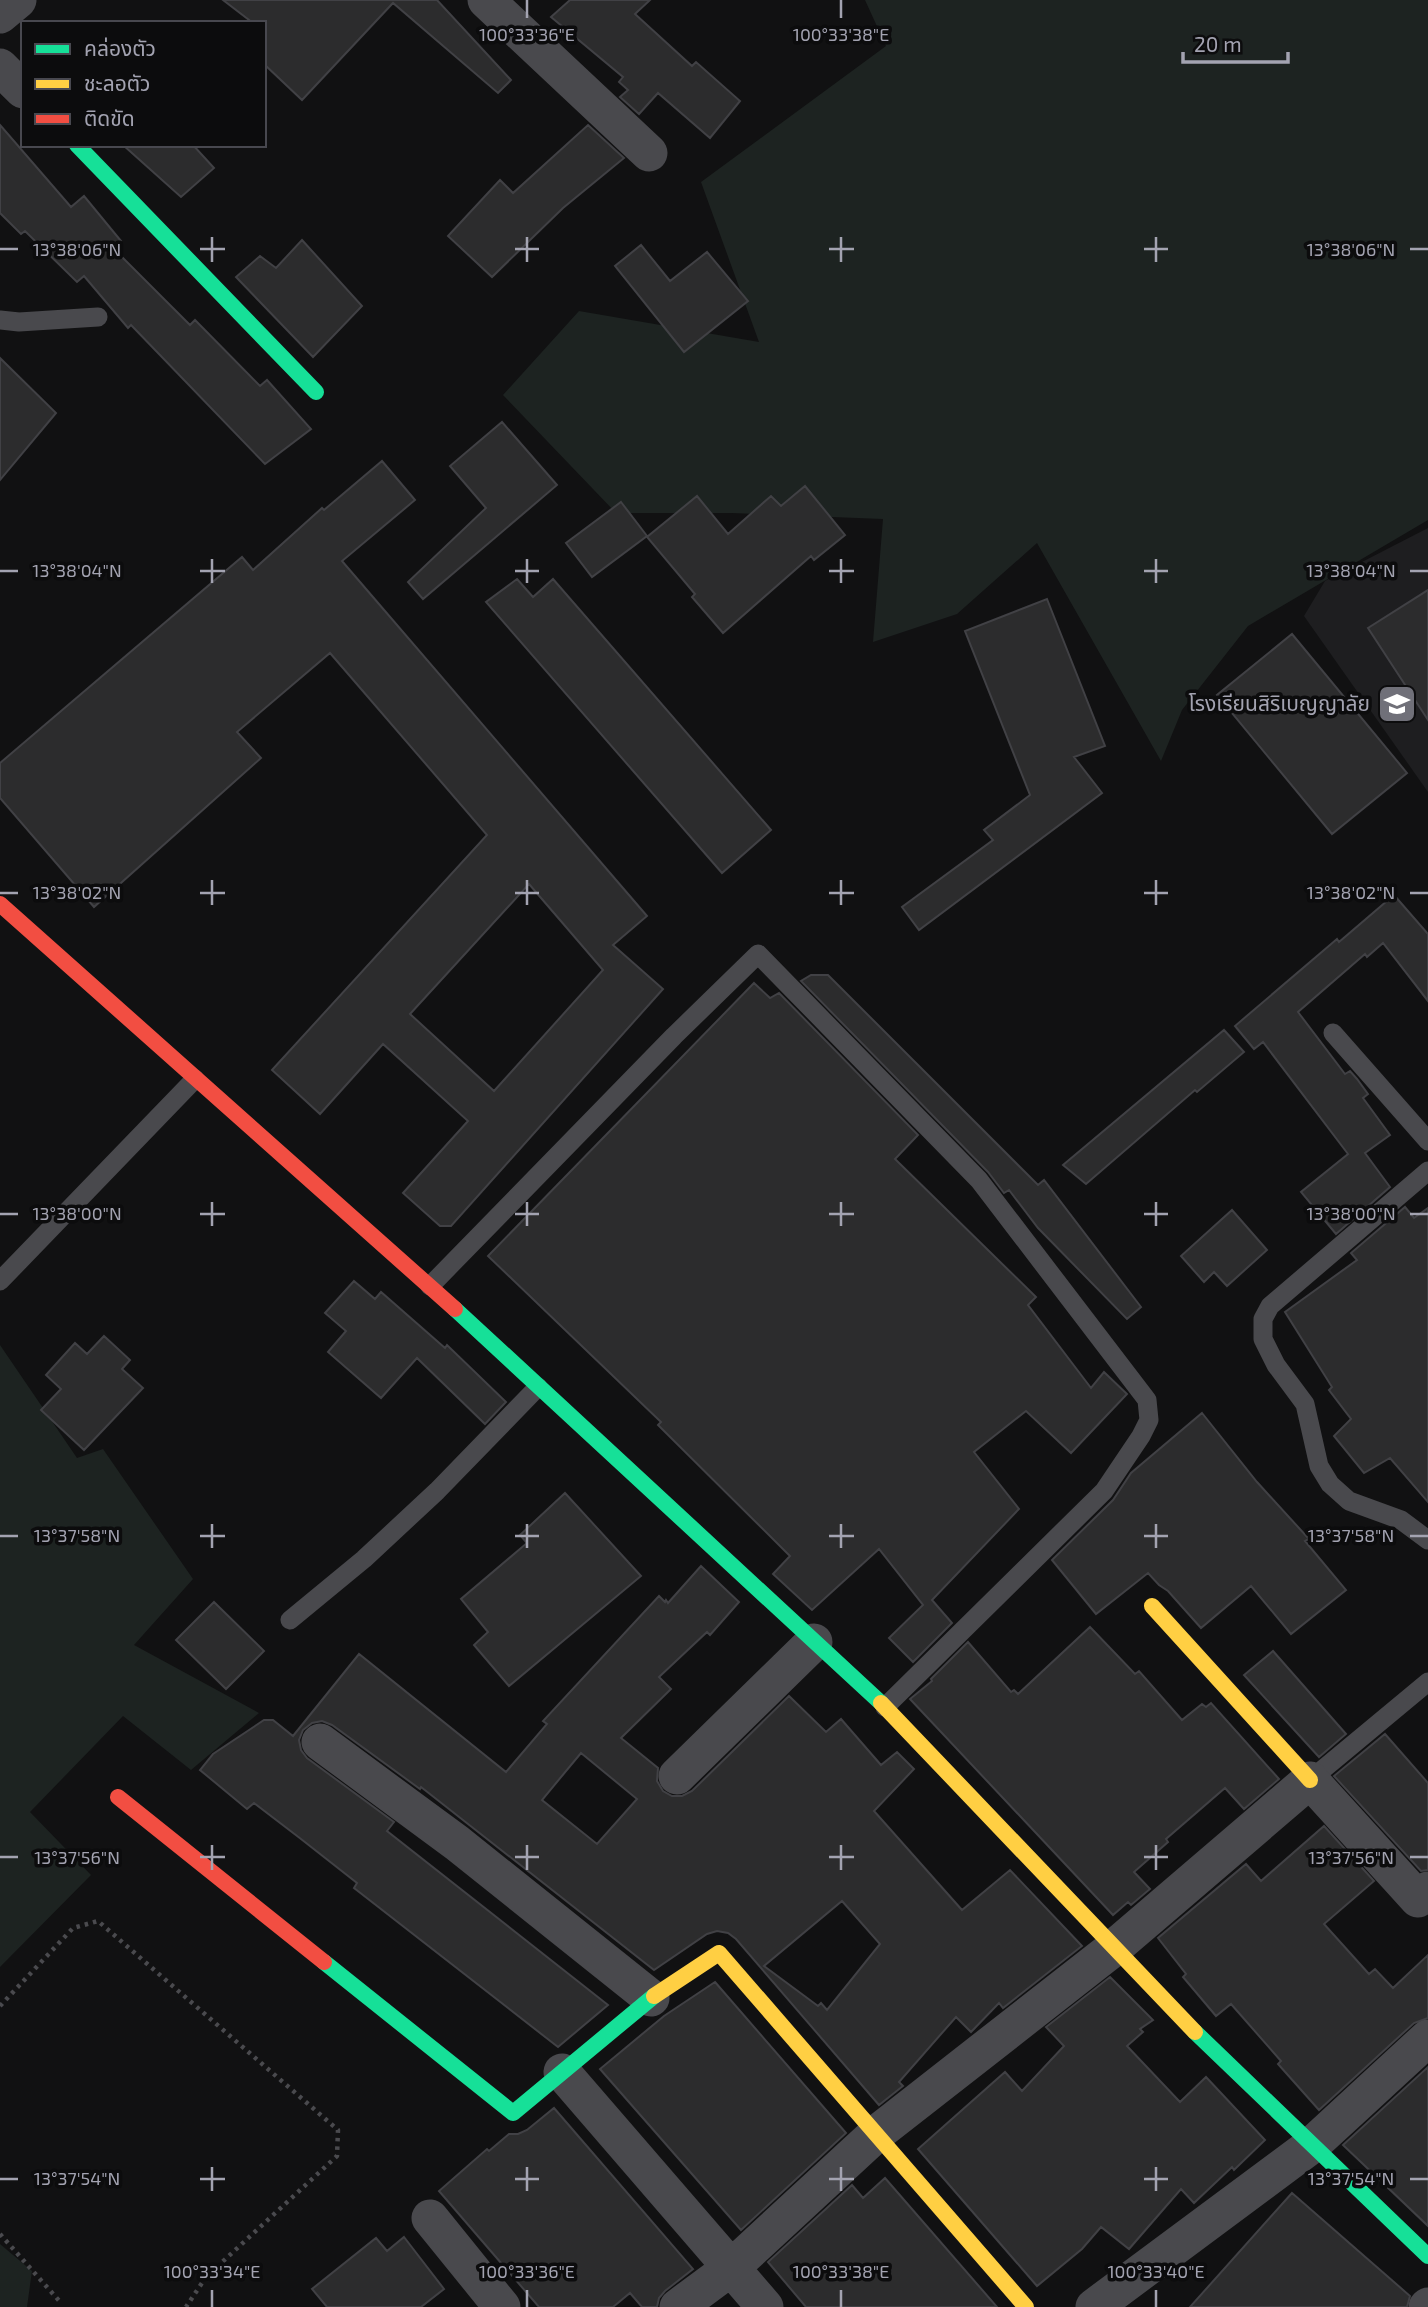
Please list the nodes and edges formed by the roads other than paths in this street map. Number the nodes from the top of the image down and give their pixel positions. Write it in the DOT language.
graph roads {
  1 [pos="18,0"];
  2 [pos="486,0"];
  3 [pos="0,15"];
  4 [pos="0,67"];
  5 [pos="21,88"];
  6 [pos="79,147"];
  7 [pos="649,153"];
  8 [pos="98,317"];
  9 [pos="0,320"];
  10 [pos="316,392"];
  11 [pos="0,904"];
  12 [pos="1332,1033"];
  13 [pos="195,1079"];
  14 [pos="1428,1141"];
  15 [pos="1428,1171"];
  16 [pos="0,1281"];
  17 [pos="429,1286"];
  18 [pos="538,1387"];
  19 [pos="1428,1540"];
  20 [pos="1152,1606"];
  21 [pos="290,1620"];
  22 [pos="814,1642"];
  23 [pos="1428,1682"];
  24 [pos="885,1707"];
  25 [pos="320,1742"];
  26 [pos="677,1776"];
  27 [pos="1310,1780"];
  28 [pos="118,1797"];
  29 [pos="1425,1900"];
  30 [pos="1115,1947"];
  31 [pos="651,1998"];
  32 [pos="1428,2038"];
  33 [pos="562,2072"];
  34 [pos="876,2134"];
  35 [pos="1312,2145"];
  36 [pos="430,2218"];
  37 [pos="1428,2256"];
  38 [pos="732,2267"];
  39 [pos="502,2307"];
  40 [pos="678,2307"];
  41 [pos="765,2307"];
  42 [pos="1026,2307"];
  43 [pos="1094,2307"];
  1 -- 3 [label="street"];
  2 -- 7 [label="street"];
  4 -- 5 [label="street"];
  6 -- 10 [label="street"];
  8 -- 9 [label="lane"];
  11 -- 13 [label="street"];
  12 -- 14 [label="lane"];
  13 -- 16 [label="lane"];
  13 -- 17 [label="street"];
  15 -- 19 [label="lane"];
  17 -- 18 [label="street"];
  17 -- 24 [label="lane"];
  18 -- 21 [label="lane"];
  18 -- 22 [label="street"];
  20 -- 27 [label="street"];
  22 -- 24 [label="street"];
  22 -- 26 [label="street"];
  23 -- 27 [label="lane"];
  24 -- 30 [label="street"];
  25 -- 31 [label="street"];
  27 -- 29 [label="street"];
  27 -- 30 [label="street"];
  28 -- 33 [label="street"];
  30 -- 34 [label="street"];
  30 -- 35 [label="street"];
  31 -- 33 [label="street"];
  31 -- 34 [label="street"];
  32 -- 35 [label="street"];
  33 -- 38 [label="street"];
  34 -- 38 [label="street"];
  34 -- 42 [label="street"];
  35 -- 37 [label="street"];
  35 -- 43 [label="street"];
  36 -- 39 [label="street"];
  38 -- 40 [label="street"];
  38 -- 41 [label="street"];
}
